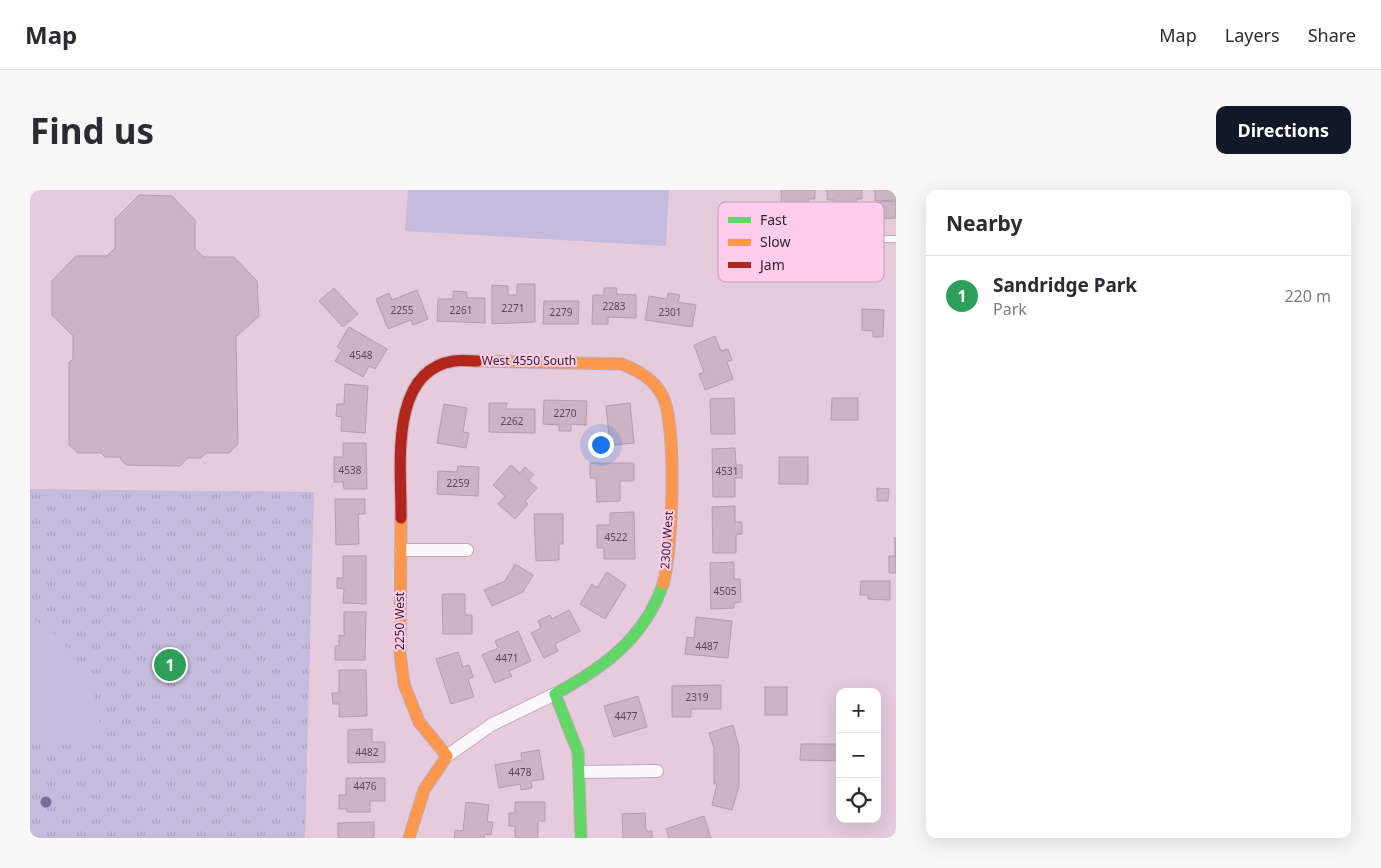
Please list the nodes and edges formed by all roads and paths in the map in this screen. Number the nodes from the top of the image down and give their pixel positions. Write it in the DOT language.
graph roads {
  1 [pos="645,375"];
  2 [pos="416,383"];
  3 [pos="401,550"];
  4 [pos="467,550"];
  5 [pos="555,694"];
  6 [pos="447,756"];
  7 [pos="658,771"];
  8 [pos="580,772"];
  9 [pos="409,838"];
  10 [pos="581,838"];
  1 -- 2 [label="street, West 4550 South"];
  1 -- 5 [label="street, 2300 West"];
  2 -- 3 [label="street, 2250 West"];
  3 -- 4 [label="street"];
  3 -- 6 [label="street, 2250 West"];
  5 -- 6 [label="street"];
  5 -- 8 [label="street"];
  6 -- 9 [label="street"];
  7 -- 8 [label="street"];
  8 -- 10 [label="street"];
}
